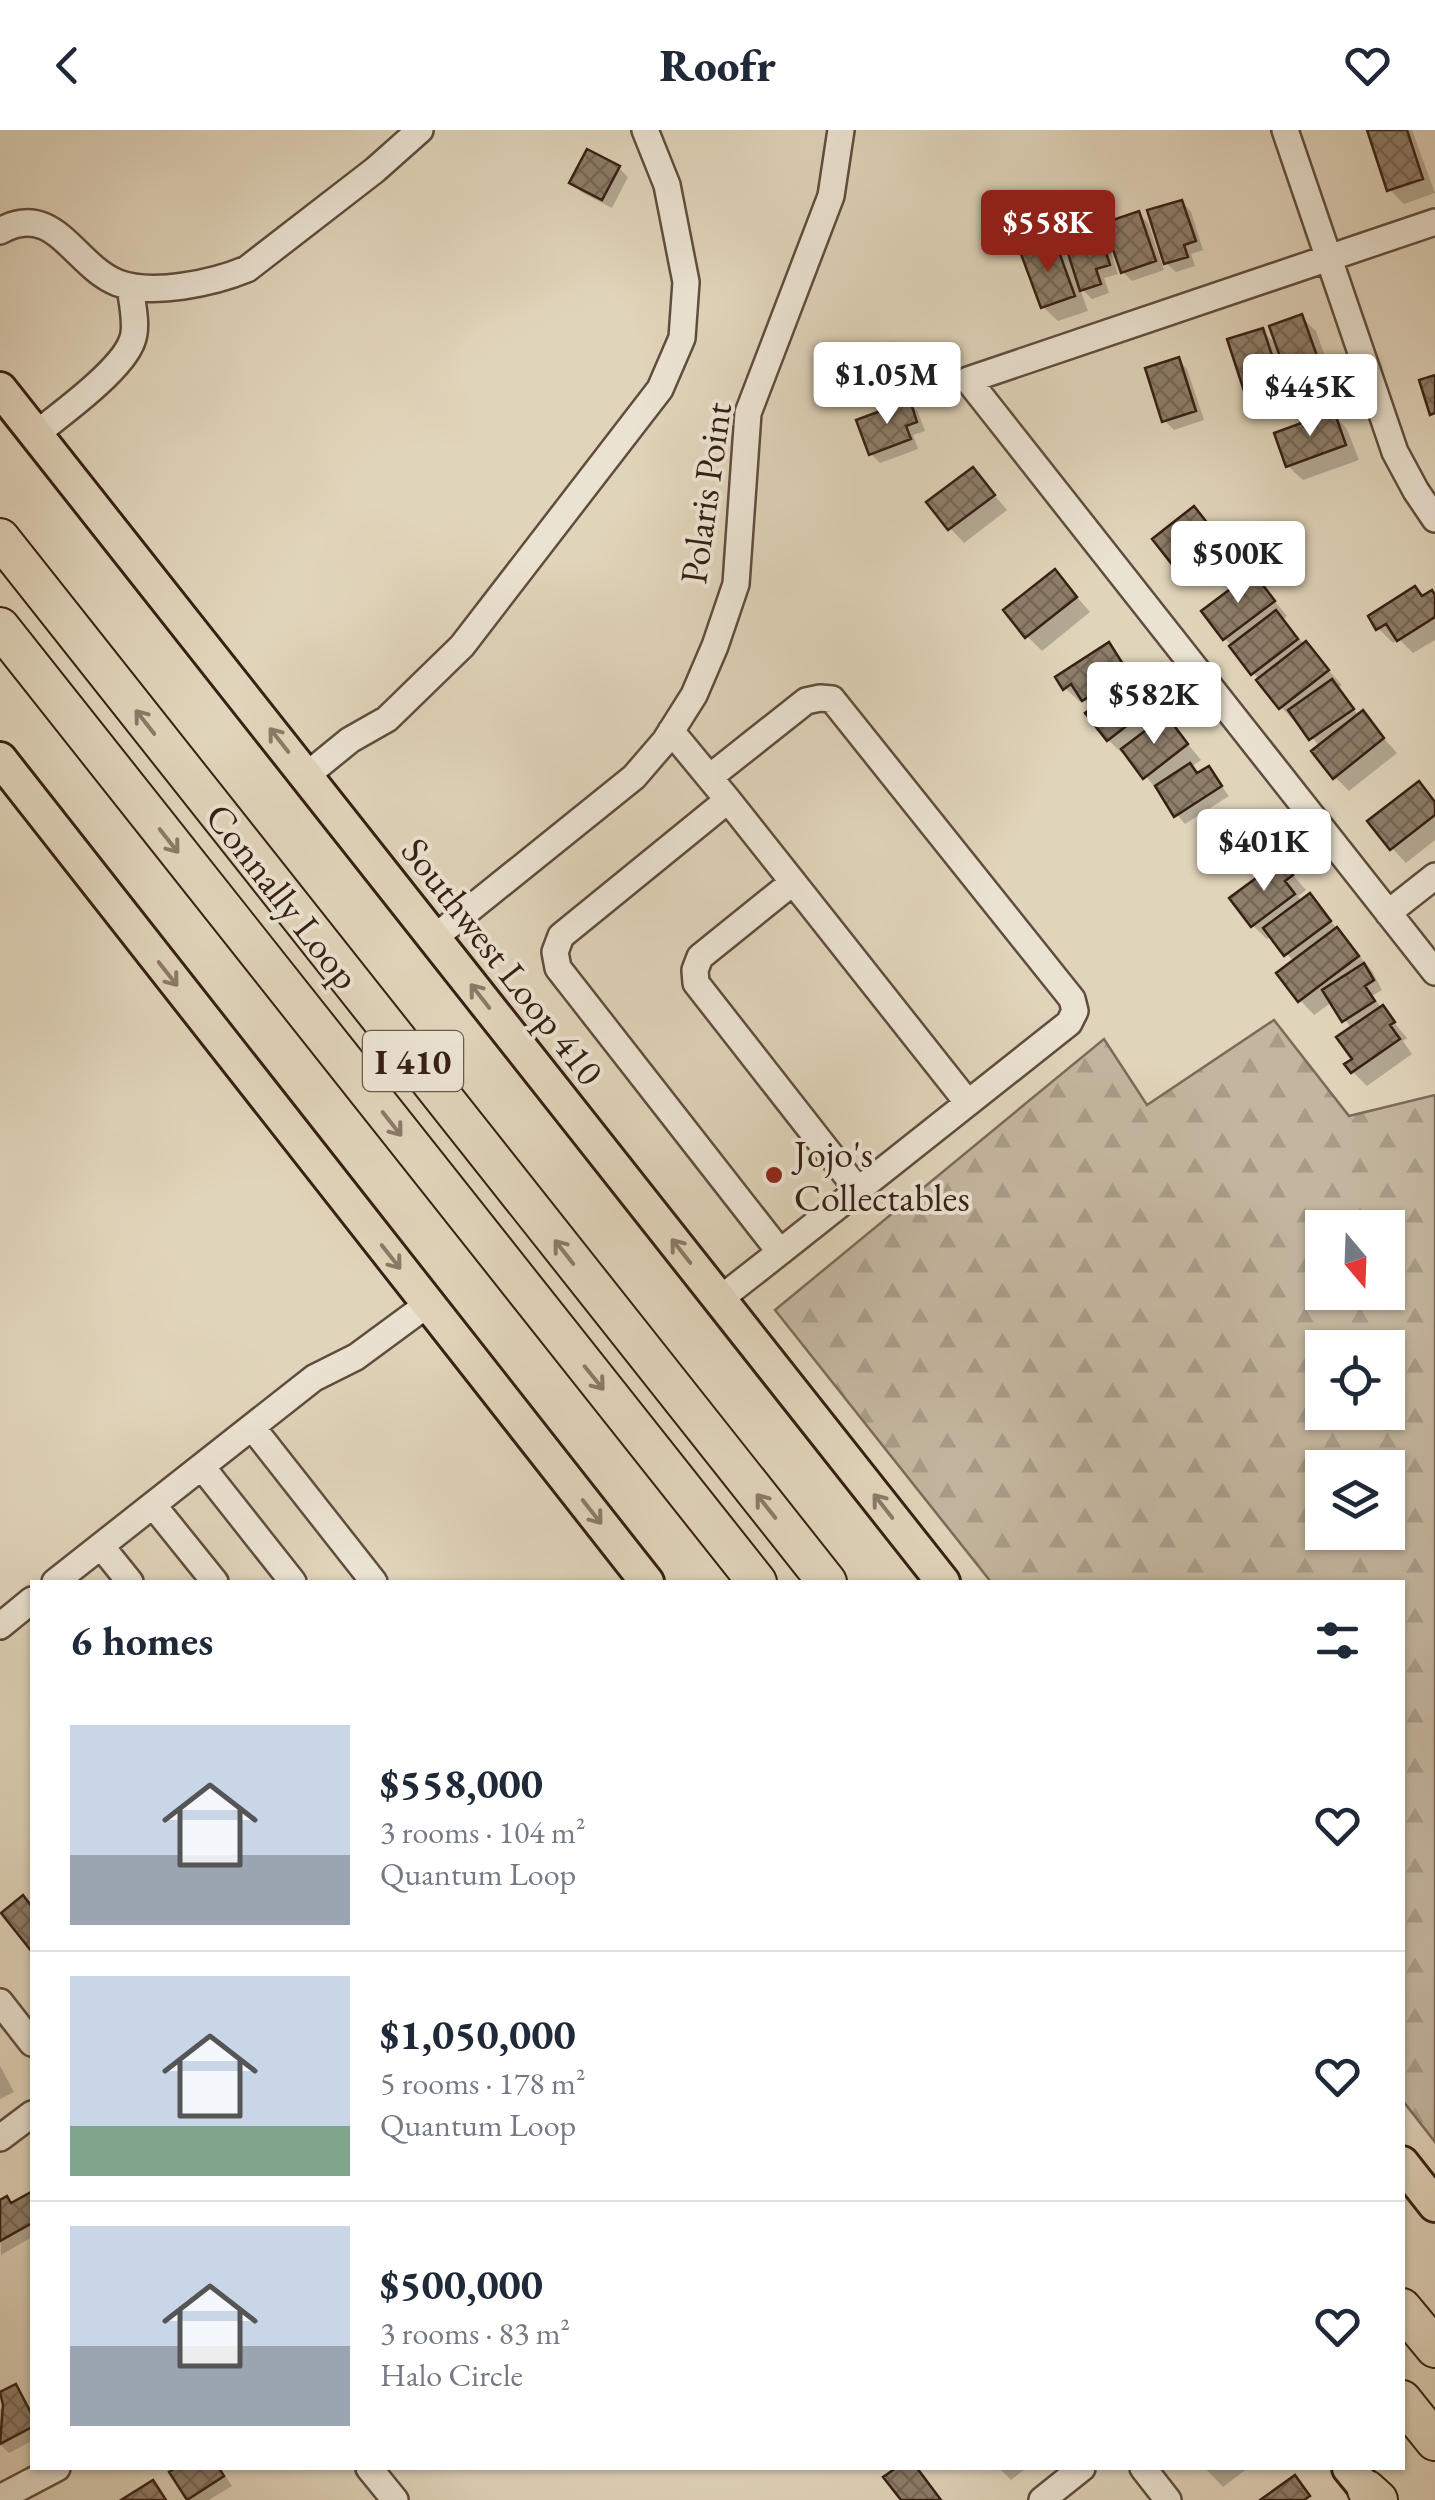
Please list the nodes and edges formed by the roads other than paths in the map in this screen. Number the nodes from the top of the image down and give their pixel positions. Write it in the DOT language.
graph roads {
  1 [pos="420,130"];
  2 [pos="646,130"];
  3 [pos="841,130"];
  4 [pos="1285,130"];
  5 [pos="1435,222"];
  6 [pos="0,231"];
  7 [pos="1328,258"];
  8 [pos="130,286"];
  9 [pos="0,389"];
  10 [pos="36,434"];
  11 [pos="1435,518"];
  12 [pos="0,538"];
  13 [pos="0,627"];
  14 [pos="672,731"];
  15 [pos="0,759"];
  16 [pos="307,775"];
  17 [pos="710,777"];
  18 [pos="728,800"];
  19 [pos="1435,876"];
  20 [pos="793,882"];
  21 [pos="1388,913"];
  22 [pos="434,938"];
  23 [pos="1435,972"];
  24 [pos="968,1103"];
  25 [pos="858,1190"];
  26 [pos="780,1252"];
  27 [pos="720,1299"];
  28 [pos="428,1304"];
  29 [pos="252,1427"];
  30 [pos="202,1467"];
  31 [pos="153,1505"];
  32 [pos="101,1546"];
  33 [pos="58,1580"];
  34 [pos="128,1580"];
  35 [pos="213,1580"];
  36 [pos="290,1580"];
  37 [pos="372,1580"];
  38 [pos="645,1580"];
  39 [pos="755,1580"];
  40 [pos="825,1580"];
  41 [pos="941,1580"];
  42 [pos="30,1602"];
  43 [pos="0,1626"];
  44 [pos="0,2002"];
  45 [pos="30,2040"];
  46 [pos="30,2116"];
  47 [pos="0,2138"];
  48 [pos="1405,2167"];
  49 [pos="1435,2206"];
  50 [pos="1405,2312"];
  51 [pos="1435,2348"];
  52 [pos="1405,2404"];
  53 [pos="1435,2441"];
  54 [pos="54,2470"];
  55 [pos="370,2470"];
  56 [pos="1080,2470"];
  57 [pos="1145,2470"];
  58 [pos="0,2498"];
  59 [pos="395,2500"];
  60 [pos="1042,2500"];
  61 [pos="1168,2500"];
  1 -- 8 [label="street"];
  2 -- 16 [label="street"];
  3 -- 14 [label="street, Polaris Point"];
  4 -- 7 [label="street"];
  5 -- 7 [label="street"];
  6 -- 8 [label="street"];
  7 -- 11 [label="street"];
  7 -- 21 [label="street"];
  8 -- 10 [label="street"];
  9 -- 10 [label="main road, Southwest Loop 410"];
  16 -- 10 [label="main road, Southwest Loop 410, one-way"];
  40 -- 12 [label="highway, Connally Loop / I 410, one-way"];
  13 -- 39 [label="highway, Connally Loop / I 410, one-way"];
  14 -- 17 [label="street"];
  14 -- 22 [label="street, Polaris Point"];
  15 -- 28 [label="main road, one-way"];
  16 -- 22 [label="main road, Southwest Loop 410"];
  17 -- 18 [label="street"];
  17 -- 24 [label="street"];
  18 -- 20 [label="street"];
  18 -- 26 [label="street"];
  19 -- 21 [label="street"];
  20 -- 24 [label="street"];
  20 -- 25 [label="street"];
  21 -- 23 [label="street"];
  27 -- 22 [label="main road, Southwest Loop 410, one-way"];
  24 -- 25 [label="street"];
  25 -- 26 [label="street"];
  26 -- 27 [label="street"];
  41 -- 27 [label="main road, Southwest Loop 410, one-way"];
  28 -- 29 [label="street"];
  28 -- 38 [label="main road, one-way"];
  29 -- 30 [label="street"];
  29 -- 37 [label="street"];
  30 -- 31 [label="street"];
  30 -- 36 [label="street"];
  31 -- 32 [label="street"];
  31 -- 35 [label="street"];
  32 -- 33 [label="street"];
  32 -- 34 [label="street"];
  42 -- 43 [label="street"];
  44 -- 45 [label="street"];
  46 -- 47 [label="street"];
  48 -- 49 [label="main road"];
  50 -- 51 [label="highway"];
  52 -- 53 [label="highway"];
  54 -- 58 [label="street"];
  55 -- 59 [label="street"];
  56 -- 60 [label="street"];
  57 -- 61 [label="street"];
}
